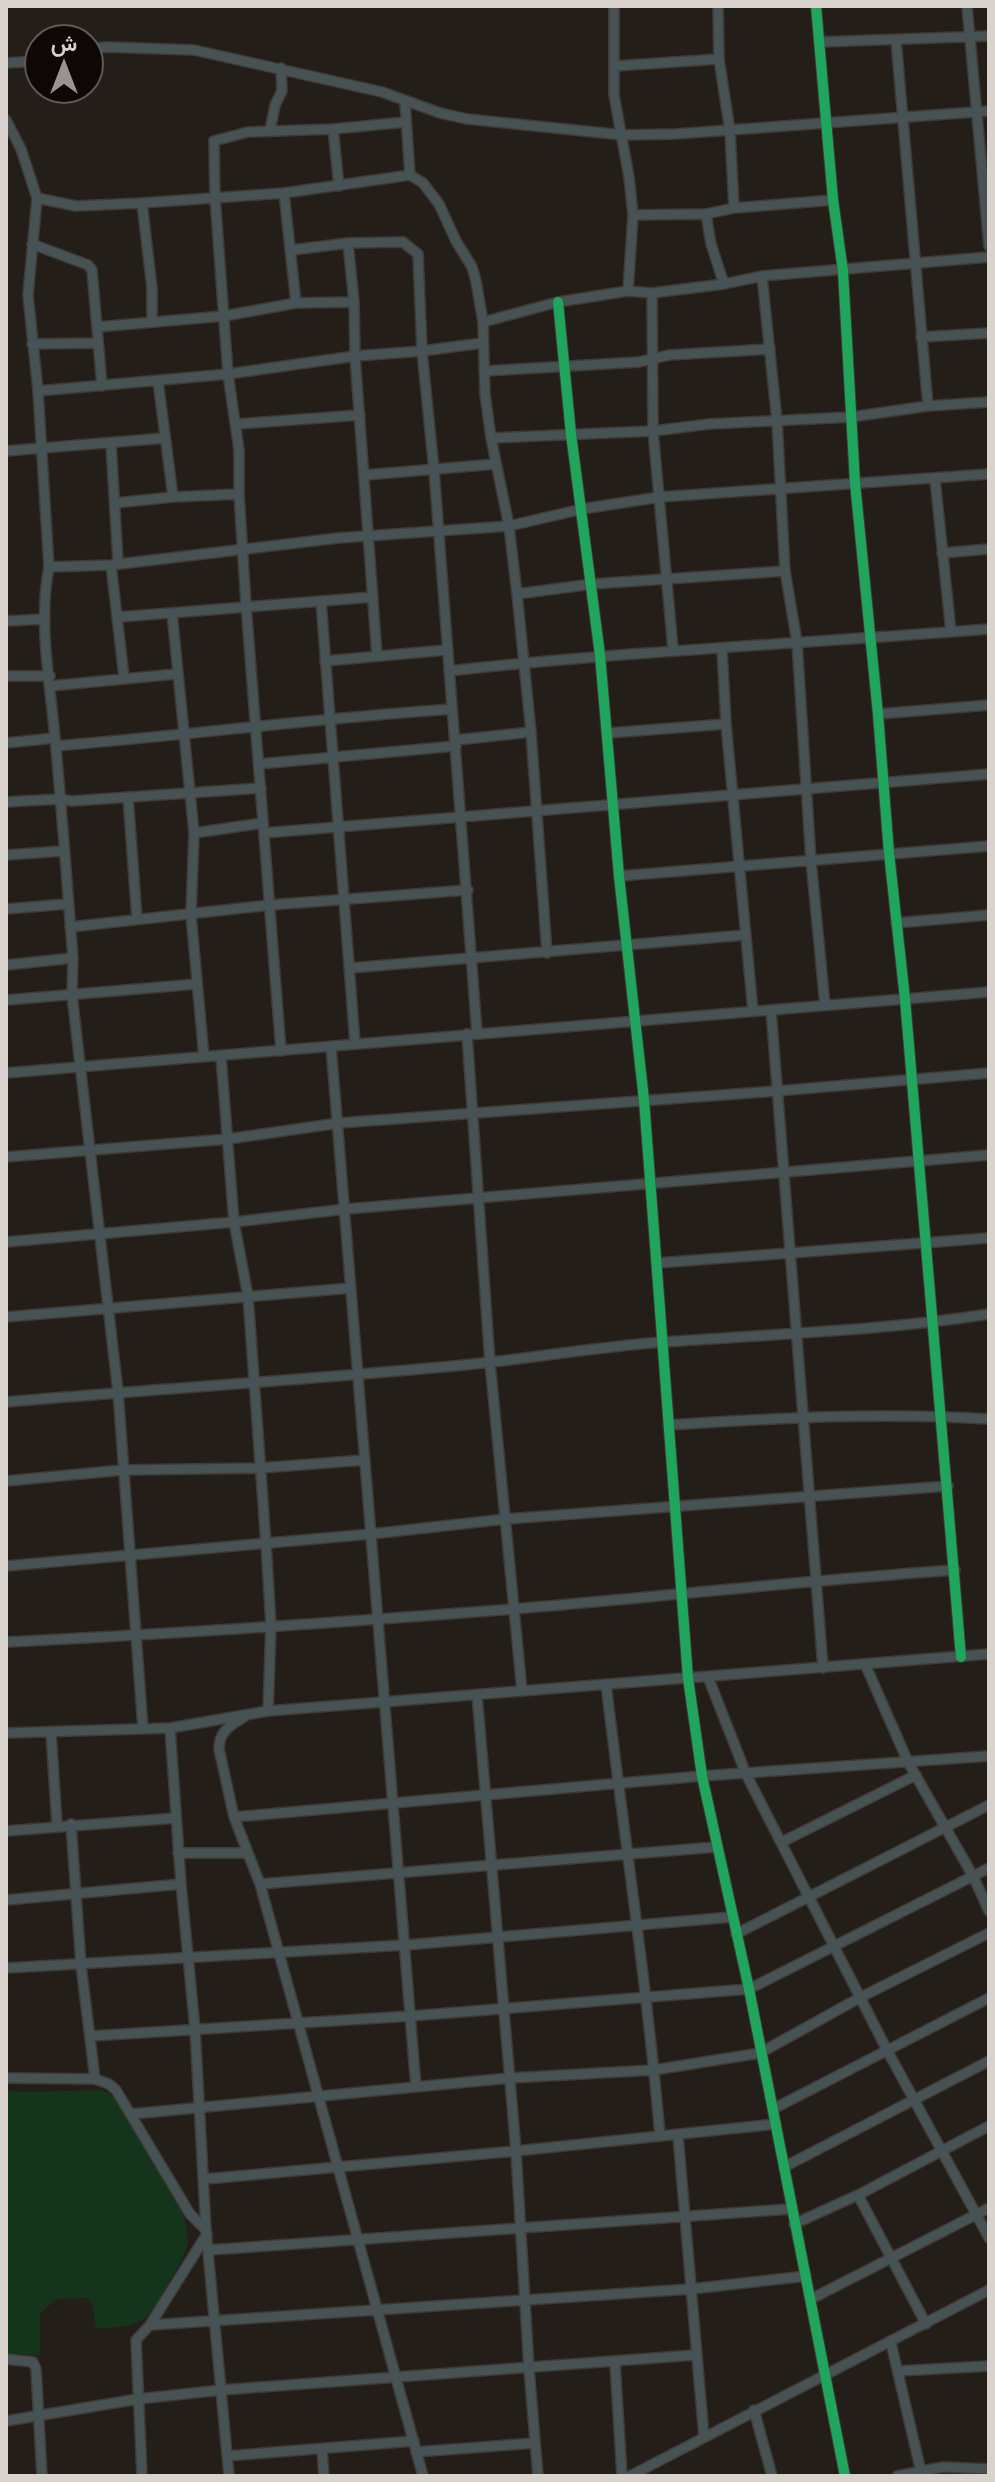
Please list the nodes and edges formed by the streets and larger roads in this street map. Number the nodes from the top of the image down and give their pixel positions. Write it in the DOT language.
graph roads {
  1 [pos="614,6"];
  2 [pos="718,6"];
  3 [pos="816,6"];
  4 [pos="967,6"];
  5 [pos="989,36"];
  6 [pos="968,37"];
  7 [pos="896,40"];
  8 [pos="819,42"];
  9 [pos="104,47"];
  10 [pos="719,59"];
  11 [pos="615,66"];
  12 [pos="281,68"];
  13 [pos="405,102"];
  14 [pos="989,111"];
  15 [pos="977,113"];
  16 [pos="905,116"];
  17 [pos="6,120"];
  18 [pos="406,122"];
  19 [pos="827,124"];
  20 [pos="333,129"];
  21 [pos="270,131"];
  22 [pos="730,131"];
  23 [pos="623,135"];
  24 [pos="410,175"];
  25 [pos="987,180"];
  26 [pos="339,186"];
  27 [pos="284,193"];
  28 [pos="215,197"];
  29 [pos="37,198"];
  30 [pos="833,200"];
  31 [pos="142,203"];
  32 [pos="734,208"];
  33 [pos="706,214"];
  34 [pos="633,215"];
  35 [pos="348,243"];
  36 [pos="32,244"];
  37 [pos="989,246"];
  38 [pos="292,250"];
  39 [pos="989,257"];
  40 [pos="915,264"];
  41 [pos="843,271"];
  42 [pos="762,276"];
  43 [pos="724,284"];
  44 [pos="628,291"];
  45 [pos="652,293"];
  46 [pos="354,302"];
  47 [pos="558,302"];
  48 [pos="296,303"];
  49 [pos="224,316"];
  50 [pos="152,320"];
  51 [pos="483,322"];
  52 [pos="97,327"];
  53 [pos="989,333"];
  54 [pos="921,337"];
  55 [pos="97,343"];
  56 [pos="482,343"];
  57 [pos="32,344"];
  58 [pos="770,349"];
  59 [pos="422,351"];
  60 [pos="355,356"];
  61 [pos="652,357"];
  62 [pos="564,365"];
  63 [pos="484,371"];
  64 [pos="228,374"];
  65 [pos="158,381"];
  66 [pos="102,386"];
  67 [pos="38,391"];
  68 [pos="989,402"];
  69 [pos="928,406"];
  70 [pos="360,415"];
  71 [pos="851,417"];
  72 [pos="777,421"];
  73 [pos="237,424"];
  74 [pos="653,431"];
  75 [pos="571,434"];
  76 [pos="165,438"];
  77 [pos="491,438"];
  78 [pos="111,444"];
  79 [pos="41,449"];
  80 [pos="6,451"];
  81 [pos="496,464"];
  82 [pos="434,470"];
  83 [pos="989,474"];
  84 [pos="365,475"];
  85 [pos="935,479"];
  86 [pos="855,483"];
  87 [pos="782,487"];
  88 [pos="239,494"];
  89 [pos="173,497"];
  90 [pos="660,497"];
  91 [pos="115,503"];
  92 [pos="582,509"];
  93 [pos="509,526"];
  94 [pos="438,531"];
  95 [pos="370,536"];
  96 [pos="243,547"];
  97 [pos="989,549"];
  98 [pos="942,553"];
  99 [pos="115,563"];
  100 [pos="49,567"];
  101 [pos="785,571"];
  102 [pos="668,579"];
  103 [pos="592,584"];
  104 [pos="517,594"];
  105 [pos="373,597"];
  106 [pos="321,601"];
  107 [pos="246,605"];
  108 [pos="172,613"];
  109 [pos="119,617"];
  110 [pos="45,619"];
  111 [pos="6,621"];
  112 [pos="989,629"];
  113 [pos="951,632"];
  114 [pos="871,638"];
  115 [pos="797,642"];
  116 [pos="673,649"];
  117 [pos="722,649"];
  118 [pos="446,650"];
  119 [pos="600,655"];
  120 [pos="377,656"];
  121 [pos="325,661"];
  122 [pos="524,663"];
  123 [pos="449,671"];
  124 [pos="176,674"];
  125 [pos="6,676"];
  126 [pos="124,677"];
  127 [pos="50,681"];
  128 [pos="989,705"];
  129 [pos="452,709"];
  130 [pos="878,714"];
  131 [pos="330,717"];
  132 [pos="726,724"];
  133 [pos="255,727"];
  134 [pos="531,732"];
  135 [pos="608,733"];
  136 [pos="184,735"];
  137 [pos="56,742"];
  138 [pos="6,743"];
  139 [pos="456,743"];
  140 [pos="333,757"];
  141 [pos="259,764"];
  142 [pos="989,774"];
  143 [pos="883,781"];
  144 [pos="261,788"];
  145 [pos="806,790"];
  146 [pos="190,793"];
  147 [pos="734,796"];
  148 [pos="128,797"];
  149 [pos="60,799"];
  150 [pos="6,802"];
  151 [pos="614,805"];
  152 [pos="537,811"];
  153 [pos="462,818"];
  154 [pos="264,828"];
  155 [pos="339,828"];
  156 [pos="194,833"];
  157 [pos="989,846"];
  158 [pos="63,851"];
  159 [pos="889,853"];
  160 [pos="6,855"];
  161 [pos="811,861"];
  162 [pos="739,868"];
  163 [pos="619,876"];
  164 [pos="468,890"];
  165 [pos="344,899"];
  166 [pos="67,904"];
  167 [pos="270,905"];
  168 [pos="6,909"];
  169 [pos="191,915"];
  170 [pos="989,915"];
  171 [pos="137,919"];
  172 [pos="896,923"];
  173 [pos="70,927"];
  174 [pos="745,935"];
  175 [pos="626,946"];
  176 [pos="547,953"];
  177 [pos="73,958"];
  178 [pos="471,958"];
  179 [pos="6,965"];
  180 [pos="350,968"];
  181 [pos="197,984"];
  182 [pos="989,992"];
  183 [pos="72,995"];
  184 [pos="905,999"];
  185 [pos="6,1000"];
  186 [pos="825,1005"];
  187 [pos="771,1010"];
  188 [pos="753,1011"];
  189 [pos="636,1020"];
  190 [pos="472,1033"];
  191 [pos="355,1043"];
  192 [pos="331,1046"];
  193 [pos="281,1051"];
  194 [pos="204,1057"];
  195 [pos="221,1057"];
  196 [pos="81,1069"];
  197 [pos="6,1073"];
  198 [pos="989,1073"];
  199 [pos="912,1079"];
  200 [pos="777,1091"];
  201 [pos="644,1100"];
  202 [pos="473,1113"];
  203 [pos="339,1123"];
  204 [pos="228,1139"];
  205 [pos="91,1152"];
  206 [pos="989,1155"];
  207 [pos="6,1157"];
  208 [pos="919,1162"];
  209 [pos="783,1171"];
  210 [pos="649,1183"];
  211 [pos="479,1198"];
  212 [pos="346,1209"];
  213 [pos="234,1222"];
  214 [pos="99,1233"];
  215 [pos="989,1238"];
  216 [pos="6,1242"];
  217 [pos="926,1242"];
  218 [pos="790,1254"];
  219 [pos="657,1263"];
  220 [pos="351,1288"];
  221 [pos="248,1296"];
  222 [pos="109,1310"];
  223 [pos="989,1314"];
  224 [pos="6,1317"];
  225 [pos="931,1323"];
  226 [pos="797,1335"];
  227 [pos="661,1342"];
  228 [pos="490,1363"];
  229 [pos="360,1375"];
  230 [pos="254,1382"];
  231 [pos="118,1392"];
  232 [pos="6,1402"];
  233 [pos="803,1416"];
  234 [pos="940,1416"];
  235 [pos="989,1419"];
  236 [pos="668,1425"];
  237 [pos="365,1460"];
  238 [pos="260,1468"];
  239 [pos="123,1470"];
  240 [pos="6,1481"];
  241 [pos="948,1486"];
  242 [pos="809,1498"];
  243 [pos="674,1508"];
  244 [pos="506,1519"];
  245 [pos="371,1534"];
  246 [pos="266,1544"];
  247 [pos="131,1556"];
  248 [pos="6,1566"];
  249 [pos="955,1570"];
  250 [pos="816,1579"];
  251 [pos="681,1594"];
  252 [pos="514,1609"];
  253 [pos="378,1618"];
  254 [pos="271,1626"];
  255 [pos="137,1636"];
  256 [pos="6,1642"];
  257 [pos="989,1654"];
  258 [pos="961,1657"];
  259 [pos="865,1664"];
  260 [pos="823,1668"];
  261 [pos="708,1677"];
  262 [pos="688,1678"];
  263 [pos="606,1684"];
  264 [pos="522,1691"];
  265 [pos="477,1695"];
  266 [pos="386,1703"];
  267 [pos="268,1711"];
  268 [pos="248,1715"];
  269 [pos="170,1728"];
  270 [pos="143,1729"];
  271 [pos="51,1732"];
  272 [pos="6,1733"];
  273 [pos="989,1756"];
  274 [pos="908,1762"];
  275 [pos="746,1774"];
  276 [pos="916,1775"];
  277 [pos="702,1776"];
  278 [pos="618,1785"];
  279 [pos="487,1796"];
  280 [pos="393,1803"];
  281 [pos="989,1805"];
  282 [pos="234,1817"];
  283 [pos="176,1818"];
  284 [pos="71,1824"];
  285 [pos="57,1825"];
  286 [pos="944,1828"];
  287 [pos="6,1831"];
  288 [pos="782,1842"];
  289 [pos="716,1847"];
  290 [pos="178,1853"];
  291 [pos="246,1853"];
  292 [pos="626,1856"];
  293 [pos="493,1866"];
  294 [pos="989,1868"];
  295 [pos="400,1874"];
  296 [pos="973,1876"];
  297 [pos="181,1884"];
  298 [pos="260,1884"];
  299 [pos="75,1892"];
  300 [pos="809,1896"];
  301 [pos="6,1900"];
  302 [pos="989,1911"];
  303 [pos="732,1917"];
  304 [pos="636,1926"];
  305 [pos="989,1933"];
  306 [pos="736,1934"];
  307 [pos="498,1936"];
  308 [pos="406,1945"];
  309 [pos="836,1947"];
  310 [pos="278,1951"];
  311 [pos="190,1957"];
  312 [pos="81,1965"];
  313 [pos="6,1968"];
  314 [pos="749,1989"];
  315 [pos="861,1997"];
  316 [pos="989,1998"];
  317 [pos="647,1999"];
  318 [pos="503,2009"];
  319 [pos="411,2016"];
  320 [pos="299,2023"];
  321 [pos="195,2029"];
  322 [pos="91,2036"];
  323 [pos="887,2050"];
  324 [pos="760,2053"];
  325 [pos="989,2061"];
  326 [pos="654,2070"];
  327 [pos="6,2078"];
  328 [pos="510,2078"];
  329 [pos="95,2079"];
  330 [pos="416,2087"];
  331 [pos="319,2096"];
  332 [pos="914,2099"];
  333 [pos="199,2109"];
  334 [pos="773,2109"];
  335 [pos="132,2114"];
  336 [pos="776,2124"];
  337 [pos="989,2126"];
  338 [pos="660,2136"];
  339 [pos="678,2136"];
  340 [pos="516,2151"];
  341 [pos="943,2151"];
  342 [pos="338,2166"];
  343 [pos="784,2167"];
  344 [pos="205,2179"];
  345 [pos="858,2195"];
  346 [pos="989,2208"];
  347 [pos="790,2209"];
  348 [pos="977,2214"];
  349 [pos="684,2218"];
  350 [pos="794,2224"];
  351 [pos="521,2228"];
  352 [pos="207,2232"];
  353 [pos="357,2238"];
  354 [pos="989,2238"];
  355 [pos="209,2250"];
  356 [pos="892,2258"];
  357 [pos="806,2276"];
  358 [pos="691,2289"];
  359 [pos="989,2290"];
  360 [pos="525,2299"];
  361 [pos="811,2299"];
  362 [pos="376,2311"];
  363 [pos="216,2322"];
  364 [pos="926,2324"];
  365 [pos="150,2325"];
  366 [pos="891,2343"];
  367 [pos="695,2355"];
  368 [pos="6,2359"];
  369 [pos="615,2363"];
  370 [pos="989,2366"];
  371 [pos="529,2369"];
  372 [pos="898,2371"];
  373 [pos="825,2373"];
  374 [pos="395,2377"];
  375 [pos="221,2390"];
  376 [pos="138,2399"];
  377 [pos="754,2410"];
  378 [pos="39,2416"];
  379 [pos="6,2421"];
  380 [pos="704,2437"];
  381 [pos="535,2443"];
  382 [pos="415,2446"];
  383 [pos="322,2449"];
  384 [pos="227,2456"];
  385 [pos="989,2469"];
  386 [pos="921,2473"];
  387 [pos="638,2474"];
  388 [pos="42,2476"];
  389 [pos="142,2476"];
  390 [pos="229,2476"];
  391 [pos="324,2476"];
  392 [pos="423,2476"];
  393 [pos="538,2476"];
  394 [pos="622,2476"];
  395 [pos="772,2476"];
  396 [pos="845,2476"];
  397 [pos="897,2476"];
  1 -- 11 [label="street"];
  2 -- 10 [label="street"];
  3 -- 8 [label="street"];
  4 -- 6 [label="street"];
  5 -- 6 [label="street"];
  6 -- 7 [label="street"];
  6 -- 15 [label="street"];
  7 -- 8 [label="street"];
  7 -- 16 [label="street"];
  8 -- 19 [label="street"];
  9 -- 12 [label="street"];
  10 -- 11 [label="street"];
  10 -- 22 [label="street"];
  11 -- 23 [label="street"];
  12 -- 13 [label="street"];
  12 -- 21 [label="street"];
  13 -- 18 [label="street"];
  13 -- 23 [label="street"];
  14 -- 15 [label="street"];
  15 -- 16 [label="street"];
  15 -- 25 [label="street"];
  16 -- 19 [label="street"];
  16 -- 40 [label="street"];
  17 -- 29 [label="street"];
  18 -- 20 [label="street"];
  18 -- 24 [label="street"];
  19 -- 22 [label="street"];
  19 -- 30 [label="street"];
  20 -- 21 [label="street"];
  20 -- 26 [label="street"];
  21 -- 28 [label="street"];
  22 -- 23 [label="street"];
  22 -- 32 [label="street"];
  23 -- 34 [label="street"];
  24 -- 26 [label="street"];
  24 -- 51 [label="street"];
  25 -- 37 [label="street"];
  26 -- 27 [label="street"];
  27 -- 28 [label="street"];
  27 -- 38 [label="street"];
  28 -- 31 [label="street"];
  28 -- 49 [label="street"];
  29 -- 31 [label="street"];
  29 -- 36 [label="street"];
  30 -- 32 [label="street"];
  30 -- 41 [label="street"];
  31 -- 50 [label="street"];
  32 -- 33 [label="street"];
  33 -- 34 [label="street"];
  33 -- 43 [label="street"];
  34 -- 44 [label="street"];
  35 -- 38 [label="street"];
  35 -- 46 [label="street"];
  35 -- 59 [label="street"];
  36 -- 52 [label="street"];
  36 -- 57 [label="street"];
  38 -- 48 [label="street"];
  39 -- 40 [label="street"];
  40 -- 41 [label="street"];
  40 -- 54 [label="street"];
  41 -- 42 [label="street"];
  41 -- 71 [label="street"];
  42 -- 43 [label="street"];
  42 -- 58 [label="street"];
  43 -- 45 [label="street"];
  44 -- 45 [label="street"];
  44 -- 47 [label="street"];
  45 -- 61 [label="street"];
  46 -- 48 [label="street"];
  46 -- 60 [label="street"];
  47 -- 51 [label="street"];
  47 -- 62 [label="street"];
  48 -- 49 [label="street"];
  49 -- 50 [label="street"];
  49 -- 64 [label="street"];
  50 -- 52 [label="street"];
  51 -- 56 [label="street"];
  52 -- 55 [label="street"];
  53 -- 54 [label="street"];
  54 -- 69 [label="street"];
  55 -- 57 [label="street"];
  55 -- 66 [label="street"];
  56 -- 59 [label="street"];
  56 -- 63 [label="street"];
  57 -- 67 [label="street"];
  58 -- 61 [label="street"];
  58 -- 72 [label="street"];
  59 -- 60 [label="street"];
  59 -- 82 [label="street"];
  60 -- 64 [label="street"];
  60 -- 70 [label="street"];
  61 -- 62 [label="street"];
  61 -- 74 [label="street"];
  62 -- 63 [label="street"];
  62 -- 75 [label="street"];
  63 -- 77 [label="street"];
  64 -- 65 [label="street"];
  64 -- 73 [label="street"];
  65 -- 66 [label="street"];
  65 -- 76 [label="street"];
  66 -- 67 [label="street"];
  67 -- 79 [label="street"];
  68 -- 69 [label="street"];
  69 -- 71 [label="street"];
  70 -- 73 [label="street"];
  70 -- 84 [label="street"];
  71 -- 72 [label="street"];
  71 -- 86 [label="street"];
  72 -- 74 [label="street"];
  72 -- 87 [label="street"];
  73 -- 88 [label="street"];
  74 -- 75 [label="street"];
  74 -- 90 [label="street"];
  75 -- 77 [label="street"];
  75 -- 92 [label="street"];
  76 -- 78 [label="street"];
  76 -- 89 [label="street"];
  77 -- 81 [label="street"];
  78 -- 79 [label="street"];
  78 -- 91 [label="street"];
  79 -- 80 [label="street"];
  79 -- 100 [label="street"];
  81 -- 82 [label="street"];
  81 -- 93 [label="street"];
  82 -- 84 [label="street"];
  82 -- 94 [label="street"];
  83 -- 85 [label="street"];
  84 -- 95 [label="street"];
  85 -- 86 [label="street"];
  85 -- 98 [label="street"];
  86 -- 87 [label="street"];
  86 -- 114 [label="street"];
  87 -- 90 [label="street"];
  87 -- 101 [label="street"];
  88 -- 89 [label="street"];
  88 -- 96 [label="street"];
  89 -- 91 [label="street"];
  90 -- 92 [label="street"];
  90 -- 102 [label="street"];
  91 -- 99 [label="street"];
  92 -- 93 [label="street"];
  92 -- 103 [label="street"];
  93 -- 94 [label="street"];
  93 -- 104 [label="street"];
  94 -- 95 [label="street"];
  94 -- 118 [label="street"];
  95 -- 96 [label="street"];
  95 -- 105 [label="street"];
  96 -- 99 [label="street"];
  96 -- 107 [label="street"];
  97 -- 98 [label="street"];
  98 -- 113 [label="street"];
  99 -- 100 [label="street"];
  99 -- 109 [label="street"];
  100 -- 110 [label="street"];
  101 -- 102 [label="street"];
  101 -- 115 [label="street"];
  102 -- 103 [label="street"];
  102 -- 116 [label="street"];
  103 -- 104 [label="street"];
  103 -- 119 [label="street"];
  104 -- 122 [label="street"];
  105 -- 106 [label="street"];
  105 -- 120 [label="street"];
  106 -- 107 [label="street"];
  106 -- 121 [label="street"];
  107 -- 108 [label="street"];
  107 -- 133 [label="street"];
  108 -- 109 [label="street"];
  108 -- 124 [label="street"];
  109 -- 126 [label="street"];
  110 -- 111 [label="street"];
  110 -- 127 [label="street"];
  112 -- 113 [label="street"];
  113 -- 114 [label="street"];
  114 -- 115 [label="street"];
  114 -- 130 [label="street"];
  115 -- 117 [label="street"];
  115 -- 145 [label="street"];
  116 -- 117 [label="street"];
  116 -- 119 [label="street"];
  117 -- 132 [label="street"];
  118 -- 120 [label="street"];
  118 -- 123 [label="street"];
  119 -- 122 [label="street"];
  119 -- 135 [label="street"];
  120 -- 121 [label="street"];
  121 -- 131 [label="street"];
  122 -- 123 [label="street"];
  122 -- 134 [label="street"];
  123 -- 129 [label="street"];
  124 -- 126 [label="street"];
  124 -- 136 [label="street"];
  125 -- 127 [label="street"];
  126 -- 127 [label="street"];
  127 -- 137 [label="street"];
  128 -- 130 [label="street"];
  129 -- 131 [label="street"];
  129 -- 139 [label="street"];
  130 -- 143 [label="street"];
  131 -- 133 [label="street"];
  131 -- 140 [label="street"];
  132 -- 135 [label="street"];
  132 -- 147 [label="street"];
  133 -- 136 [label="street"];
  133 -- 141 [label="street"];
  134 -- 139 [label="street"];
  134 -- 152 [label="street"];
  135 -- 151 [label="street"];
  136 -- 137 [label="street"];
  136 -- 146 [label="street"];
  137 -- 138 [label="street"];
  137 -- 149 [label="street"];
  139 -- 140 [label="street"];
  139 -- 153 [label="street"];
  140 -- 141 [label="street"];
  140 -- 155 [label="street"];
  141 -- 144 [label="street"];
  142 -- 143 [label="street"];
  143 -- 145 [label="street"];
  143 -- 159 [label="street"];
  144 -- 146 [label="street"];
  144 -- 154 [label="street"];
  145 -- 147 [label="street"];
  145 -- 161 [label="street"];
  146 -- 148 [label="street"];
  146 -- 156 [label="street"];
  147 -- 151 [label="street"];
  147 -- 162 [label="street"];
  148 -- 149 [label="street"];
  148 -- 171 [label="street"];
  149 -- 150 [label="street"];
  149 -- 158 [label="street"];
  151 -- 152 [label="street"];
  151 -- 163 [label="street"];
  152 -- 153 [label="street"];
  152 -- 176 [label="street"];
  153 -- 155 [label="street"];
  153 -- 164 [label="street"];
  154 -- 155 [label="street"];
  154 -- 156 [label="street"];
  154 -- 167 [label="street"];
  155 -- 165 [label="street"];
  156 -- 169 [label="street"];
  157 -- 159 [label="street"];
  158 -- 160 [label="street"];
  158 -- 166 [label="street"];
  159 -- 161 [label="street"];
  159 -- 172 [label="street"];
  161 -- 162 [label="street"];
  161 -- 186 [label="street"];
  162 -- 163 [label="street"];
  162 -- 174 [label="street"];
  163 -- 175 [label="street"];
  164 -- 165 [label="street"];
  164 -- 178 [label="street"];
  165 -- 167 [label="street"];
  165 -- 180 [label="street"];
  166 -- 168 [label="street"];
  166 -- 173 [label="street"];
  167 -- 169 [label="street"];
  167 -- 193 [label="street"];
  169 -- 171 [label="street"];
  169 -- 181 [label="street"];
  170 -- 172 [label="street"];
  171 -- 173 [label="street"];
  172 -- 184 [label="street"];
  173 -- 177 [label="street"];
  174 -- 175 [label="street"];
  174 -- 188 [label="street"];
  175 -- 176 [label="street"];
  175 -- 189 [label="street"];
  176 -- 178 [label="street"];
  177 -- 179 [label="street"];
  177 -- 183 [label="street"];
  178 -- 180 [label="street"];
  178 -- 190 [label="street"];
  180 -- 191 [label="street"];
  181 -- 183 [label="street"];
  181 -- 194 [label="street"];
  182 -- 184 [label="street"];
  183 -- 185 [label="street"];
  183 -- 196 [label="street"];
  184 -- 186 [label="street"];
  184 -- 199 [label="street"];
  186 -- 187 [label="street"];
  187 -- 188 [label="street"];
  187 -- 200 [label="street"];
  188 -- 189 [label="street"];
  189 -- 190 [label="street"];
  189 -- 201 [label="street"];
  190 -- 191 [label="street"];
  190 -- 202 [label="street"];
  191 -- 192 [label="street"];
  192 -- 193 [label="street"];
  192 -- 203 [label="street"];
  193 -- 195 [label="street"];
  194 -- 195 [label="street"];
  194 -- 196 [label="street"];
  195 -- 204 [label="street"];
  196 -- 197 [label="street"];
  196 -- 205 [label="street"];
  198 -- 199 [label="street"];
  199 -- 200 [label="street"];
  199 -- 208 [label="street"];
  200 -- 201 [label="street"];
  200 -- 209 [label="street"];
  201 -- 202 [label="street"];
  201 -- 210 [label="street"];
  202 -- 203 [label="street"];
  202 -- 211 [label="street"];
  203 -- 204 [label="street"];
  203 -- 212 [label="street"];
  204 -- 205 [label="street"];
  204 -- 213 [label="street"];
  205 -- 207 [label="street"];
  205 -- 214 [label="street"];
  206 -- 208 [label="street"];
  208 -- 209 [label="street"];
  208 -- 217 [label="street"];
  209 -- 210 [label="street"];
  209 -- 218 [label="street"];
  210 -- 211 [label="street"];
  210 -- 219 [label="street"];
  211 -- 212 [label="street"];
  211 -- 228 [label="street"];
  212 -- 213 [label="street"];
  212 -- 220 [label="street"];
  213 -- 214 [label="street"];
  213 -- 221 [label="street"];
  214 -- 216 [label="street"];
  214 -- 222 [label="street"];
  215 -- 217 [label="street"];
  217 -- 218 [label="street"];
  217 -- 225 [label="street"];
  218 -- 219 [label="street"];
  218 -- 226 [label="street"];
  219 -- 227 [label="street"];
  220 -- 221 [label="street"];
  220 -- 229 [label="street"];
  221 -- 222 [label="street"];
  221 -- 230 [label="street"];
  222 -- 224 [label="street"];
  222 -- 231 [label="street"];
  223 -- 225 [label="street"];
  225 -- 226 [label="street"];
  225 -- 234 [label="street"];
  226 -- 227 [label="street"];
  226 -- 233 [label="street"];
  227 -- 228 [label="street"];
  227 -- 236 [label="street"];
  228 -- 229 [label="street"];
  228 -- 244 [label="street"];
  229 -- 230 [label="street"];
  229 -- 237 [label="street"];
  230 -- 231 [label="street"];
  230 -- 238 [label="street"];
  231 -- 232 [label="street"];
  231 -- 239 [label="street"];
  233 -- 234 [label="street"];
  233 -- 236 [label="street"];
  233 -- 242 [label="street"];
  234 -- 235 [label="street"];
  234 -- 241 [label="street"];
  236 -- 243 [label="street"];
  237 -- 238 [label="street"];
  237 -- 245 [label="street"];
  238 -- 239 [label="street"];
  238 -- 246 [label="street"];
  239 -- 240 [label="street"];
  239 -- 247 [label="street"];
  241 -- 242 [label="street"];
  241 -- 249 [label="street"];
  242 -- 243 [label="street"];
  242 -- 250 [label="street"];
  243 -- 244 [label="street"];
  243 -- 251 [label="street"];
  244 -- 245 [label="street"];
  244 -- 252 [label="street"];
  245 -- 246 [label="street"];
  245 -- 253 [label="street"];
  246 -- 247 [label="street"];
  246 -- 254 [label="street"];
  247 -- 248 [label="street"];
  247 -- 255 [label="street"];
  249 -- 250 [label="street"];
  249 -- 258 [label="street"];
  250 -- 251 [label="street"];
  250 -- 260 [label="street"];
  251 -- 252 [label="street"];
  251 -- 262 [label="street"];
  252 -- 253 [label="street"];
  252 -- 264 [label="street"];
  253 -- 254 [label="street"];
  253 -- 266 [label="street"];
  254 -- 255 [label="street"];
  254 -- 267 [label="street"];
  255 -- 256 [label="street"];
  255 -- 270 [label="street"];
  257 -- 258 [label="street"];
  258 -- 259 [label="street"];
  259 -- 260 [label="street"];
  259 -- 274 [label="street"];
  260 -- 261 [label="street"];
  261 -- 262 [label="street"];
  261 -- 275 [label="street"];
  262 -- 263 [label="street"];
  262 -- 277 [label="street"];
  263 -- 264 [label="street"];
  263 -- 278 [label="street"];
  264 -- 265 [label="street"];
  265 -- 266 [label="street"];
  265 -- 279 [label="street"];
  266 -- 267 [label="street"];
  266 -- 280 [label="street"];
  267 -- 268 [label="street"];
  268 -- 269 [label="street"];
  268 -- 282 [label="street"];
  269 -- 270 [label="street"];
  269 -- 283 [label="street"];
  270 -- 271 [label="street"];
  271 -- 272 [label="street"];
  271 -- 285 [label="street"];
  273 -- 274 [label="street"];
  274 -- 275 [label="street"];
  274 -- 276 [label="street"];
  275 -- 277 [label="street"];
  275 -- 288 [label="street"];
  276 -- 286 [label="street"];
  276 -- 288 [label="street"];
  277 -- 278 [label="street"];
  277 -- 289 [label="street"];
  278 -- 279 [label="street"];
  278 -- 292 [label="street"];
  279 -- 280 [label="street"];
  279 -- 293 [label="street"];
  280 -- 282 [label="street"];
  280 -- 295 [label="street"];
  281 -- 286 [label="street"];
  282 -- 291 [label="street"];
  283 -- 284 [label="street"];
  283 -- 290 [label="street"];
  284 -- 285 [label="street"];
  284 -- 299 [label="street"];
  285 -- 287 [label="street"];
  286 -- 296 [label="street"];
  286 -- 300 [label="street"];
  288 -- 300 [label="street"];
  289 -- 292 [label="street"];
  289 -- 303 [label="street"];
  290 -- 291 [label="street"];
  290 -- 297 [label="street"];
  291 -- 298 [label="street"];
  292 -- 293 [label="street"];
  292 -- 304 [label="street"];
  293 -- 295 [label="street"];
  293 -- 307 [label="street"];
  294 -- 296 [label="street"];
  295 -- 298 [label="street"];
  295 -- 308 [label="street"];
  296 -- 302 [label="street"];
  296 -- 309 [label="street"];
  297 -- 299 [label="street"];
  297 -- 311 [label="street"];
  298 -- 310 [label="street"];
  299 -- 301 [label="street"];
  299 -- 312 [label="street"];
  300 -- 306 [label="street"];
  300 -- 309 [label="street"];
  303 -- 304 [label="street"];
  303 -- 306 [label="street"];
  304 -- 307 [label="street"];
  304 -- 317 [label="street"];
  305 -- 315 [label="street"];
  306 -- 314 [label="street"];
  307 -- 308 [label="street"];
  307 -- 318 [label="street"];
  308 -- 310 [label="street"];
  308 -- 319 [label="street"];
  309 -- 314 [label="street"];
  309 -- 315 [label="street"];
  310 -- 311 [label="street"];
  310 -- 320 [label="street"];
  311 -- 312 [label="street"];
  311 -- 321 [label="street"];
  312 -- 313 [label="street"];
  312 -- 322 [label="street"];
  314 -- 317 [label="street"];
  314 -- 324 [label="street"];
  315 -- 323 [label="street"];
  315 -- 324 [label="street"];
  316 -- 323 [label="street"];
  317 -- 318 [label="street"];
  317 -- 326 [label="street"];
  318 -- 319 [label="street"];
  318 -- 328 [label="street"];
  319 -- 320 [label="street"];
  319 -- 330 [label="street"];
  320 -- 321 [label="street"];
  320 -- 331 [label="street"];
  321 -- 322 [label="street"];
  321 -- 333 [label="street"];
  322 -- 329 [label="street"];
  323 -- 332 [label="street"];
  323 -- 334 [label="street"];
  324 -- 326 [label="street"];
  324 -- 334 [label="street"];
  325 -- 332 [label="street"];
  326 -- 328 [label="street"];
  326 -- 338 [label="street"];
  327 -- 329 [label="street"];
  328 -- 330 [label="street"];
  328 -- 340 [label="street"];
  329 -- 335 [label="street"];
  330 -- 331 [label="street"];
  331 -- 333 [label="street"];
  331 -- 342 [label="street"];
  332 -- 341 [label="street"];
  332 -- 343 [label="street"];
  333 -- 335 [label="street"];
  333 -- 344 [label="street"];
  334 -- 336 [label="street"];
  335 -- 352 [label="street"];
  336 -- 339 [label="street"];
  336 -- 343 [label="street"];
  337 -- 341 [label="street"];
  338 -- 339 [label="street"];
  338 -- 340 [label="street"];
  339 -- 349 [label="street"];
  340 -- 342 [label="street"];
  340 -- 351 [label="street"];
  341 -- 345 [label="street"];
  341 -- 348 [label="street"];
  342 -- 344 [label="street"];
  342 -- 353 [label="street"];
  343 -- 347 [label="street"];
  344 -- 352 [label="street"];
  345 -- 350 [label="street"];
  345 -- 356 [label="street"];
  346 -- 348 [label="street"];
  347 -- 349 [label="street"];
  347 -- 350 [label="street"];
  348 -- 354 [label="street"];
  348 -- 356 [label="street"];
  349 -- 351 [label="street"];
  349 -- 358 [label="street"];
  350 -- 357 [label="street"];
  351 -- 353 [label="street"];
  351 -- 360 [label="street"];
  352 -- 355 [label="street"];
  352 -- 365 [label="street"];
  353 -- 355 [label="street"];
  353 -- 362 [label="street"];
  355 -- 363 [label="street"];
  356 -- 361 [label="street"];
  356 -- 364 [label="street"];
  357 -- 358 [label="street"];
  357 -- 361 [label="street"];
  358 -- 360 [label="street"];
  358 -- 367 [label="street"];
  359 -- 364 [label="street"];
  360 -- 362 [label="street"];
  360 -- 371 [label="street"];
  361 -- 373 [label="street"];
  362 -- 363 [label="street"];
  362 -- 374 [label="street"];
  363 -- 365 [label="street"];
  363 -- 375 [label="street"];
  364 -- 366 [label="street"];
  365 -- 376 [label="street"];
  366 -- 372 [label="street"];
  366 -- 373 [label="street"];
  367 -- 369 [label="street"];
  367 -- 380 [label="street"];
  368 -- 378 [label="street"];
  369 -- 371 [label="street"];
  369 -- 394 [label="street"];
  370 -- 372 [label="street"];
  371 -- 374 [label="street"];
  371 -- 381 [label="street"];
  372 -- 386 [label="street"];
  373 -- 377 [label="street"];
  373 -- 396 [label="street"];
  374 -- 375 [label="street"];
  374 -- 382 [label="street"];
  375 -- 376 [label="street"];
  375 -- 384 [label="street"];
  376 -- 378 [label="street"];
  376 -- 389 [label="street"];
  377 -- 380 [label="street"];
  377 -- 395 [label="street"];
  378 -- 379 [label="street"];
  378 -- 388 [label="street"];
  380 -- 387 [label="street"];
  381 -- 382 [label="street"];
  381 -- 393 [label="street"];
  382 -- 383 [label="street"];
  382 -- 392 [label="street"];
  383 -- 384 [label="street"];
  383 -- 391 [label="street"];
  384 -- 390 [label="street"];
  385 -- 386 [label="street"];
  386 -- 397 [label="street"];
}
